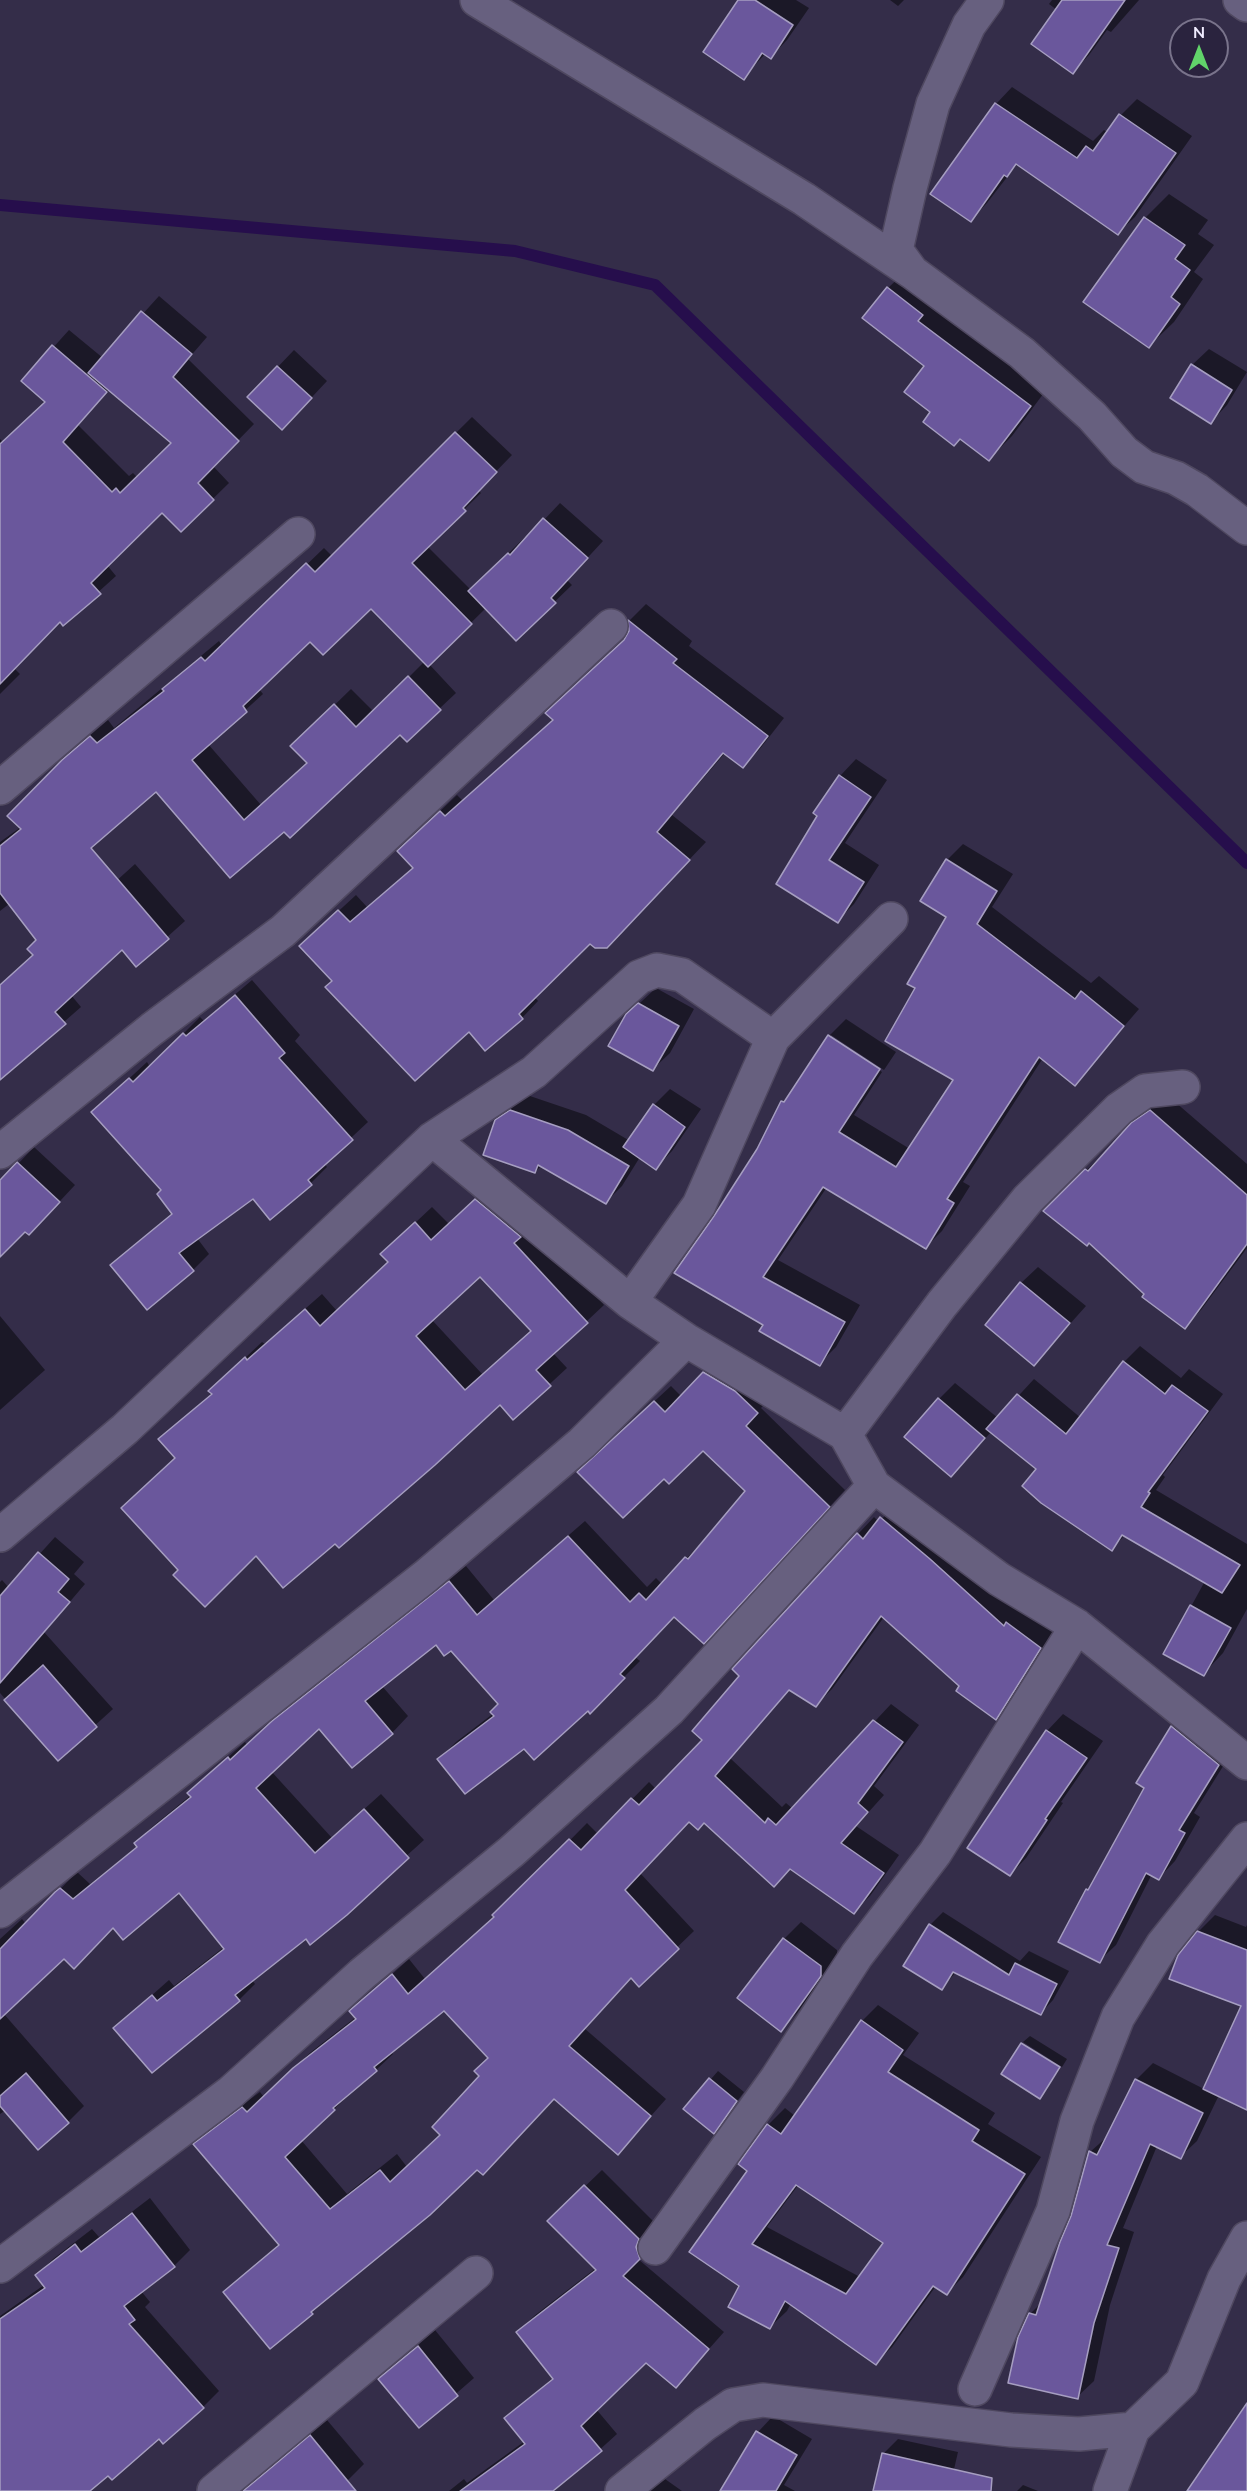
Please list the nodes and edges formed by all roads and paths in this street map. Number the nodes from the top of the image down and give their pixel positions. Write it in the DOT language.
graph roads {
  1 [pos="477,0"];
  2 [pos="987,0"];
  3 [pos="1240,0"];
  4 [pos="1247,5"];
  5 [pos="912,272"];
  6 [pos="1247,528"];
  7 [pos="298,534"];
  8 [pos="611,626"];
  9 [pos="0,788"];
  10 [pos="891,919"];
  11 [pos="773,1038"];
  12 [pos="1183,1087"];
  13 [pos="432,1139"];
  14 [pos="0,1152"];
  15 [pos="630,1302"];
  16 [pos="686,1340"];
  17 [pos="845,1434"];
  18 [pos="874,1486"];
  19 [pos="0,1535"];
  20 [pos="1077,1626"];
  21 [pos="1247,1762"];
  22 [pos="1247,1839"];
  23 [pos="0,1911"];
  24 [pos="1247,2238"];
  25 [pos="655,2248"];
  26 [pos="0,2266"];
  27 [pos="476,2273"];
  28 [pos="975,2389"];
  29 [pos="1133,2429"];
  30 [pos="214,2491"];
  31 [pos="622,2491"];
  32 [pos="1110,2491"];
  1 -- 5 [label="street"];
  2 -- 5 [label="street"];
  3 -- 4 [label="street"];
  5 -- 6 [label="street"];
  7 -- 9 [label="street"];
  8 -- 14 [label="street"];
  10 -- 11 [label="street"];
  11 -- 13 [label="street"];
  11 -- 15 [label="street"];
  12 -- 17 [label="street"];
  13 -- 15 [label="street"];
  13 -- 19 [label="street"];
  15 -- 16 [label="street"];
  16 -- 17 [label="street"];
  16 -- 23 [label="street"];
  17 -- 18 [label="street"];
  18 -- 20 [label="street"];
  18 -- 26 [label="street"];
  20 -- 21 [label="street"];
  20 -- 25 [label="street"];
  22 -- 28 [label="street"];
  24 -- 29 [label="street"];
  27 -- 30 [label="street"];
  29 -- 31 [label="street"];
  29 -- 32 [label="street"];
}
